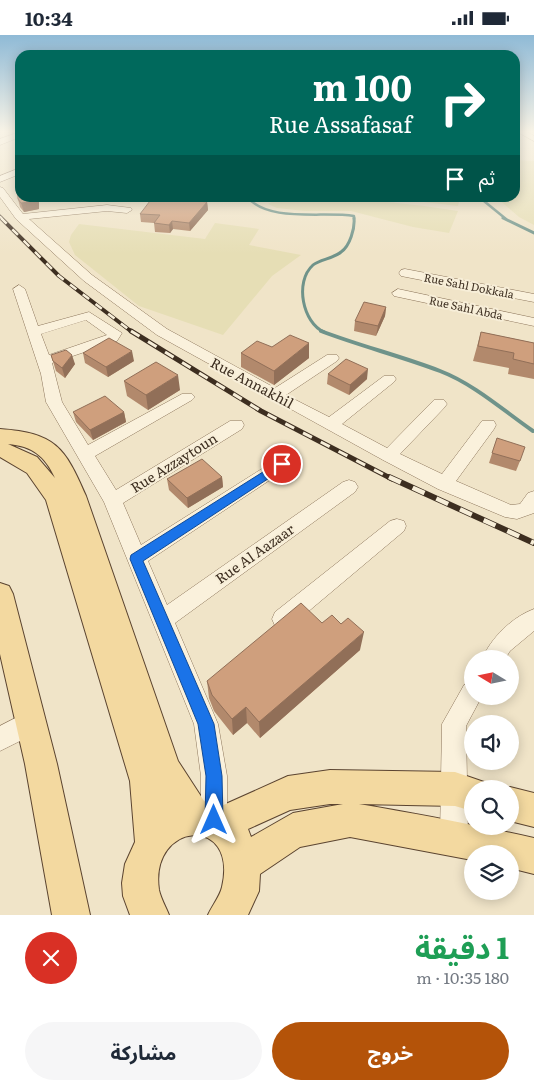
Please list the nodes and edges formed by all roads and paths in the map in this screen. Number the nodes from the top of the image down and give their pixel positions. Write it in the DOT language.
graph roads {
  1 [pos="15,173"];
  2 [pos="0,179"];
  3 [pos="0,190"];
  4 [pos="127,210"];
  5 [pos="20,217"];
  6 [pos="405,273"];
  7 [pos="19,289"];
  8 [pos="398,293"];
  9 [pos="534,298"];
  10 [pos="534,322"];
  11 [pos="34,332"];
  12 [pos="332,358"];
  13 [pos="43,362"];
  14 [pos="389,379"];
  15 [pos="275,395"];
  16 [pos="187,397"];
  17 [pos="439,404"];
  18 [pos="236,425"];
  19 [pos="330,425"];
  20 [pos="488,425"];
  21 [pos="0,436"];
  22 [pos="0,449"];
  23 [pos="84,454"];
  24 [pos="389,456"];
  25 [pos="282,464"];
  26 [pos="444,483"];
  27 [pos="349,487"];
  28 [pos="534,498"];
  29 [pos="112,501"];
  30 [pos="397,526"];
  31 [pos="136,559"];
  32 [pos="0,594"];
  33 [pos="534,618"];
  34 [pos="162,620"];
  35 [pos="268,631"];
  36 [pos="498,650"];
  37 [pos="465,705"];
  38 [pos="31,722"];
  39 [pos="0,739"];
  40 [pos="464,792"];
  41 [pos="519,806"];
  42 [pos="534,810"];
  43 [pos="209,820"];
  44 [pos="454,838"];
  45 [pos="152,841"];
  46 [pos="534,856"];
  47 [pos="242,864"];
  48 [pos="71,915"];
  49 [pos="150,915"];
  50 [pos="227,915"];
  1 -- 2 [label="street"];
  3 -- 5 [label="street, Rue Annakhil"];
  4 -- 5 [label="street"];
  5 -- 15 [label="street, Rue Annakhil"];
  6 -- 9 [label="street, Rue Sahl Dokkala"];
  7 -- 11 [label="street"];
  8 -- 10 [label="street, Rue Sahl Abda"];
  11 -- 13 [label="street"];
  11 -- 13 [label="street"];
  12 -- 15 [label="street"];
  13 -- 23 [label="street"];
  14 -- 19 [label="street"];
  15 -- 19 [label="street, Rue Annakhil"];
  16 -- 23 [label="street"];
  17 -- 24 [label="street"];
  18 -- 29 [label="street, Rue Azzaytoun"];
  19 -- 24 [label="street, Rue Annakhil"];
  20 -- 26 [label="street"];
  21 -- 43 [label="main road"];
  22 -- 45 [label="main road"];
  23 -- 29 [label="street"];
  24 -- 26 [label="street, Rue Annakhil"];
  25 -- 31 [label="street"];
  26 -- 28 [label="street, Rue Annakhil"];
  27 -- 34 [label="street, Rue Al Aazaar"];
  29 -- 31 [label="street"];
  30 -- 35 [label="street"];
  31 -- 34 [label="street"];
  32 -- 38 [label="main road"];
  33 -- 36 [label="street"];
  34 -- 43 [label="street"];
  37 -- 40 [label="street"];
  38 -- 39 [label="street"];
  38 -- 48 [label="main road"];
  40 -- 43 [label="main road"];
  40 -- 44 [label="street"];
  41 -- 42 [label="main road"];
  43 -- 45 [label="main road"];
  43 -- 47 [label="main road"];
  44 -- 46 [label="main road"];
  44 -- 47 [label="main road"];
  45 -- 49 [label="main road"];
  47 -- 50 [label="main road"];
}
